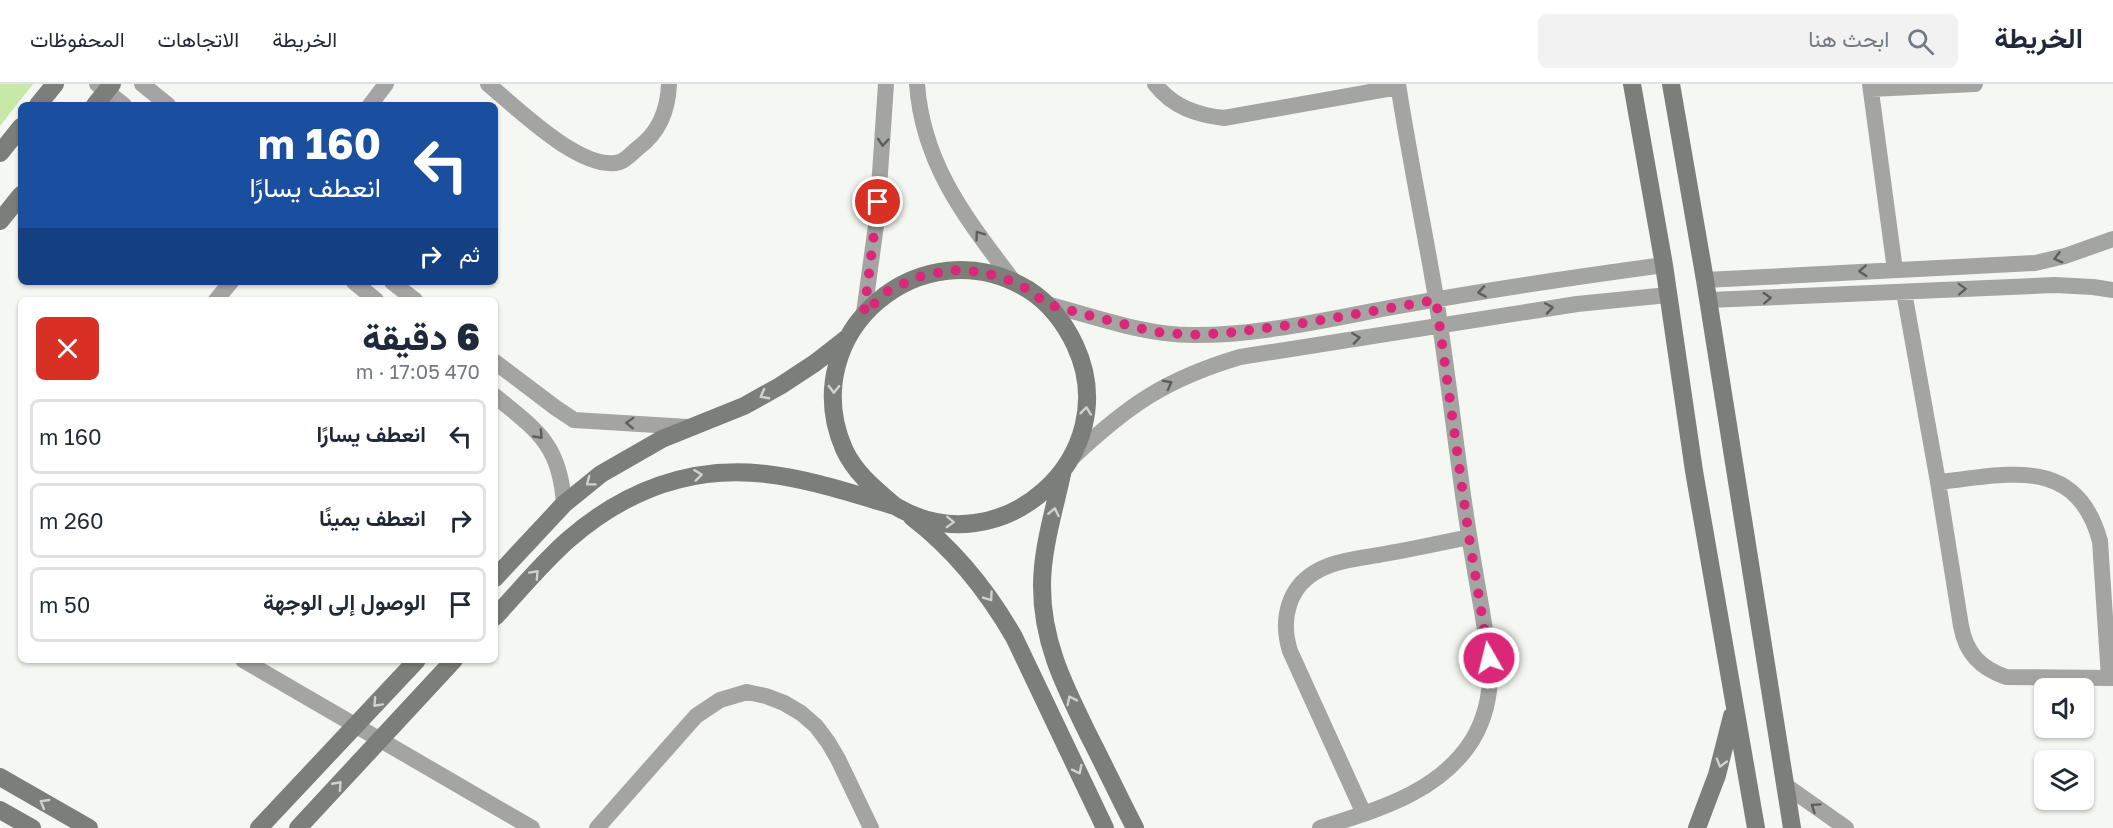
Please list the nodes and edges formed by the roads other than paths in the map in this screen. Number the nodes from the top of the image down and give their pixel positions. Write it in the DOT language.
graph roads {
  1 [pos="55,84"];
  2 [pos="142,84"];
  3 [pos="386,84"];
  4 [pos="488,84"];
  5 [pos="669,84"];
  6 [pos="886,84"];
  7 [pos="916,84"];
  8 [pos="1155,84"];
  9 [pos="1632,84"];
  10 [pos="1671,84"];
  11 [pos="1975,84"];
  12 [pos="1398,86"];
  13 [pos="1871,87"];
  14 [pos="103,91"];
  15 [pos="40,102"];
  16 [pos="120,102"];
  17 [pos="164,102"];
  18 [pos="372,102"];
  19 [pos="18,131"];
  20 [pos="0,153"];
  21 [pos="18,199"];
  22 [pos="0,221"];
  23 [pos="2113,239"];
  24 [pos="1664,265"];
  25 [pos="1895,270"];
  26 [pos="1705,279"];
  27 [pos="1014,282"];
  28 [pos="228,285"];
  29 [pos="358,285"];
  30 [pos="396,285"];
  31 [pos="2113,290"];
  32 [pos="1904,292"];
  33 [pos="1668,295"];
  34 [pos="218,297"];
  35 [pos="372,297"];
  36 [pos="411,297"];
  37 [pos="1436,300"];
  38 [pos="1708,300"];
  39 [pos="1046,304"];
  40 [pos="864,313"];
  41 [pos="1440,326"];
  42 [pos="847,338"];
  43 [pos="498,364"];
  44 [pos="498,399"];
  45 [pos="688,427"];
  46 [pos="1067,465"];
  47 [pos="1938,482"];
  48 [pos="564,504"];
  49 [pos="899,508"];
  50 [pos="1469,537"];
  51 [pos="498,575"];
  52 [pos="498,614"];
  53 [pos="248,663"];
  54 [pos="414,663"];
  55 [pos="451,663"];
  56 [pos="2111,678"];
  57 [pos="1734,706"];
  58 [pos="356,725"];
  59 [pos="379,739"];
  60 [pos="0,777"];
  61 [pos="1785,785"];
  62 [pos="0,810"];
  63 [pos="1364,814"];
  64 [pos="32,828"];
  65 [pos="89,828"];
  66 [pos="259,828"];
  67 [pos="298,828"];
  68 [pos="532,828"];
  69 [pos="597,828"];
  70 [pos="871,828"];
  71 [pos="1105,828"];
  72 [pos="1135,828"];
  73 [pos="1320,828"];
  74 [pos="1697,828"];
  75 [pos="1756,828"];
  76 [pos="1792,828"];
  77 [pos="1846,828"];
  1 -- 15 [label="street"];
  2 -- 17 [label="street"];
  3 -- 18 [label="street"];
  4 -- 5 [label="street"];
  6 -- 40 [label="street, one-way"];
  27 -- 7 [label="street, one-way"];
  8 -- 12 [label="street"];
  9 -- 24 [label="street"];
  10 -- 26 [label="street"];
  11 -- 13 [label="street"];
  12 -- 37 [label="street"];
  13 -- 25 [label="street"];
  14 -- 16 [label="street"];
  19 -- 20 [label="street"];
  21 -- 22 [label="street"];
  23 -- 25 [label="street, one-way"];
  24 -- 33 [label="street"];
  24 -- 37 [label="street, one-way"];
  25 -- 26 [label="street, one-way"];
  26 -- 38 [label="street"];
  27 -- 39 [label="street"];
  27 -- 40 [label="street"];
  28 -- 34 [label="street"];
  29 -- 35 [label="street"];
  30 -- 36 [label="street"];
  32 -- 31 [label="street, one-way"];
  38 -- 32 [label="street, one-way"];
  32 -- 47 [label="street"];
  41 -- 33 [label="street, one-way"];
  33 -- 57 [label="street"];
  37 -- 39 [label="street"];
  37 -- 41 [label="street"];
  38 -- 61 [label="street"];
  46 -- 39 [label="street, one-way"];
  40 -- 42 [label="street"];
  46 -- 41 [label="street, one-way"];
  41 -- 50 [label="street"];
  42 -- 45 [label="street, one-way"];
  42 -- 49 [label="street, one-way"];
  45 -- 43 [label="street, one-way"];
  44 -- 48 [label="street, one-way"];
  45 -- 48 [label="street, one-way"];
  49 -- 46 [label="street, one-way"];
  72 -- 46 [label="street, one-way"];
  47 -- 56 [label="street"];
  47 -- 56 [label="street"];
  48 -- 51 [label="street"];
  52 -- 49 [label="street, one-way"];
  49 -- 71 [label="street, one-way"];
  50 -- 63 [label="street"];
  50 -- 63 [label="street"];
  53 -- 58 [label="street"];
  54 -- 58 [label="street, one-way"];
  55 -- 59 [label="street"];
  57 -- 74 [label="street, one-way"];
  57 -- 75 [label="street"];
  58 -- 59 [label="street"];
  58 -- 66 [label="street"];
  67 -- 59 [label="street, one-way"];
  59 -- 68 [label="street"];
  65 -- 60 [label="street, one-way"];
  61 -- 76 [label="street"];
  77 -- 61 [label="street, one-way"];
  62 -- 64 [label="street"];
  63 -- 73 [label="street"];
  69 -- 70 [label="street"];
}
